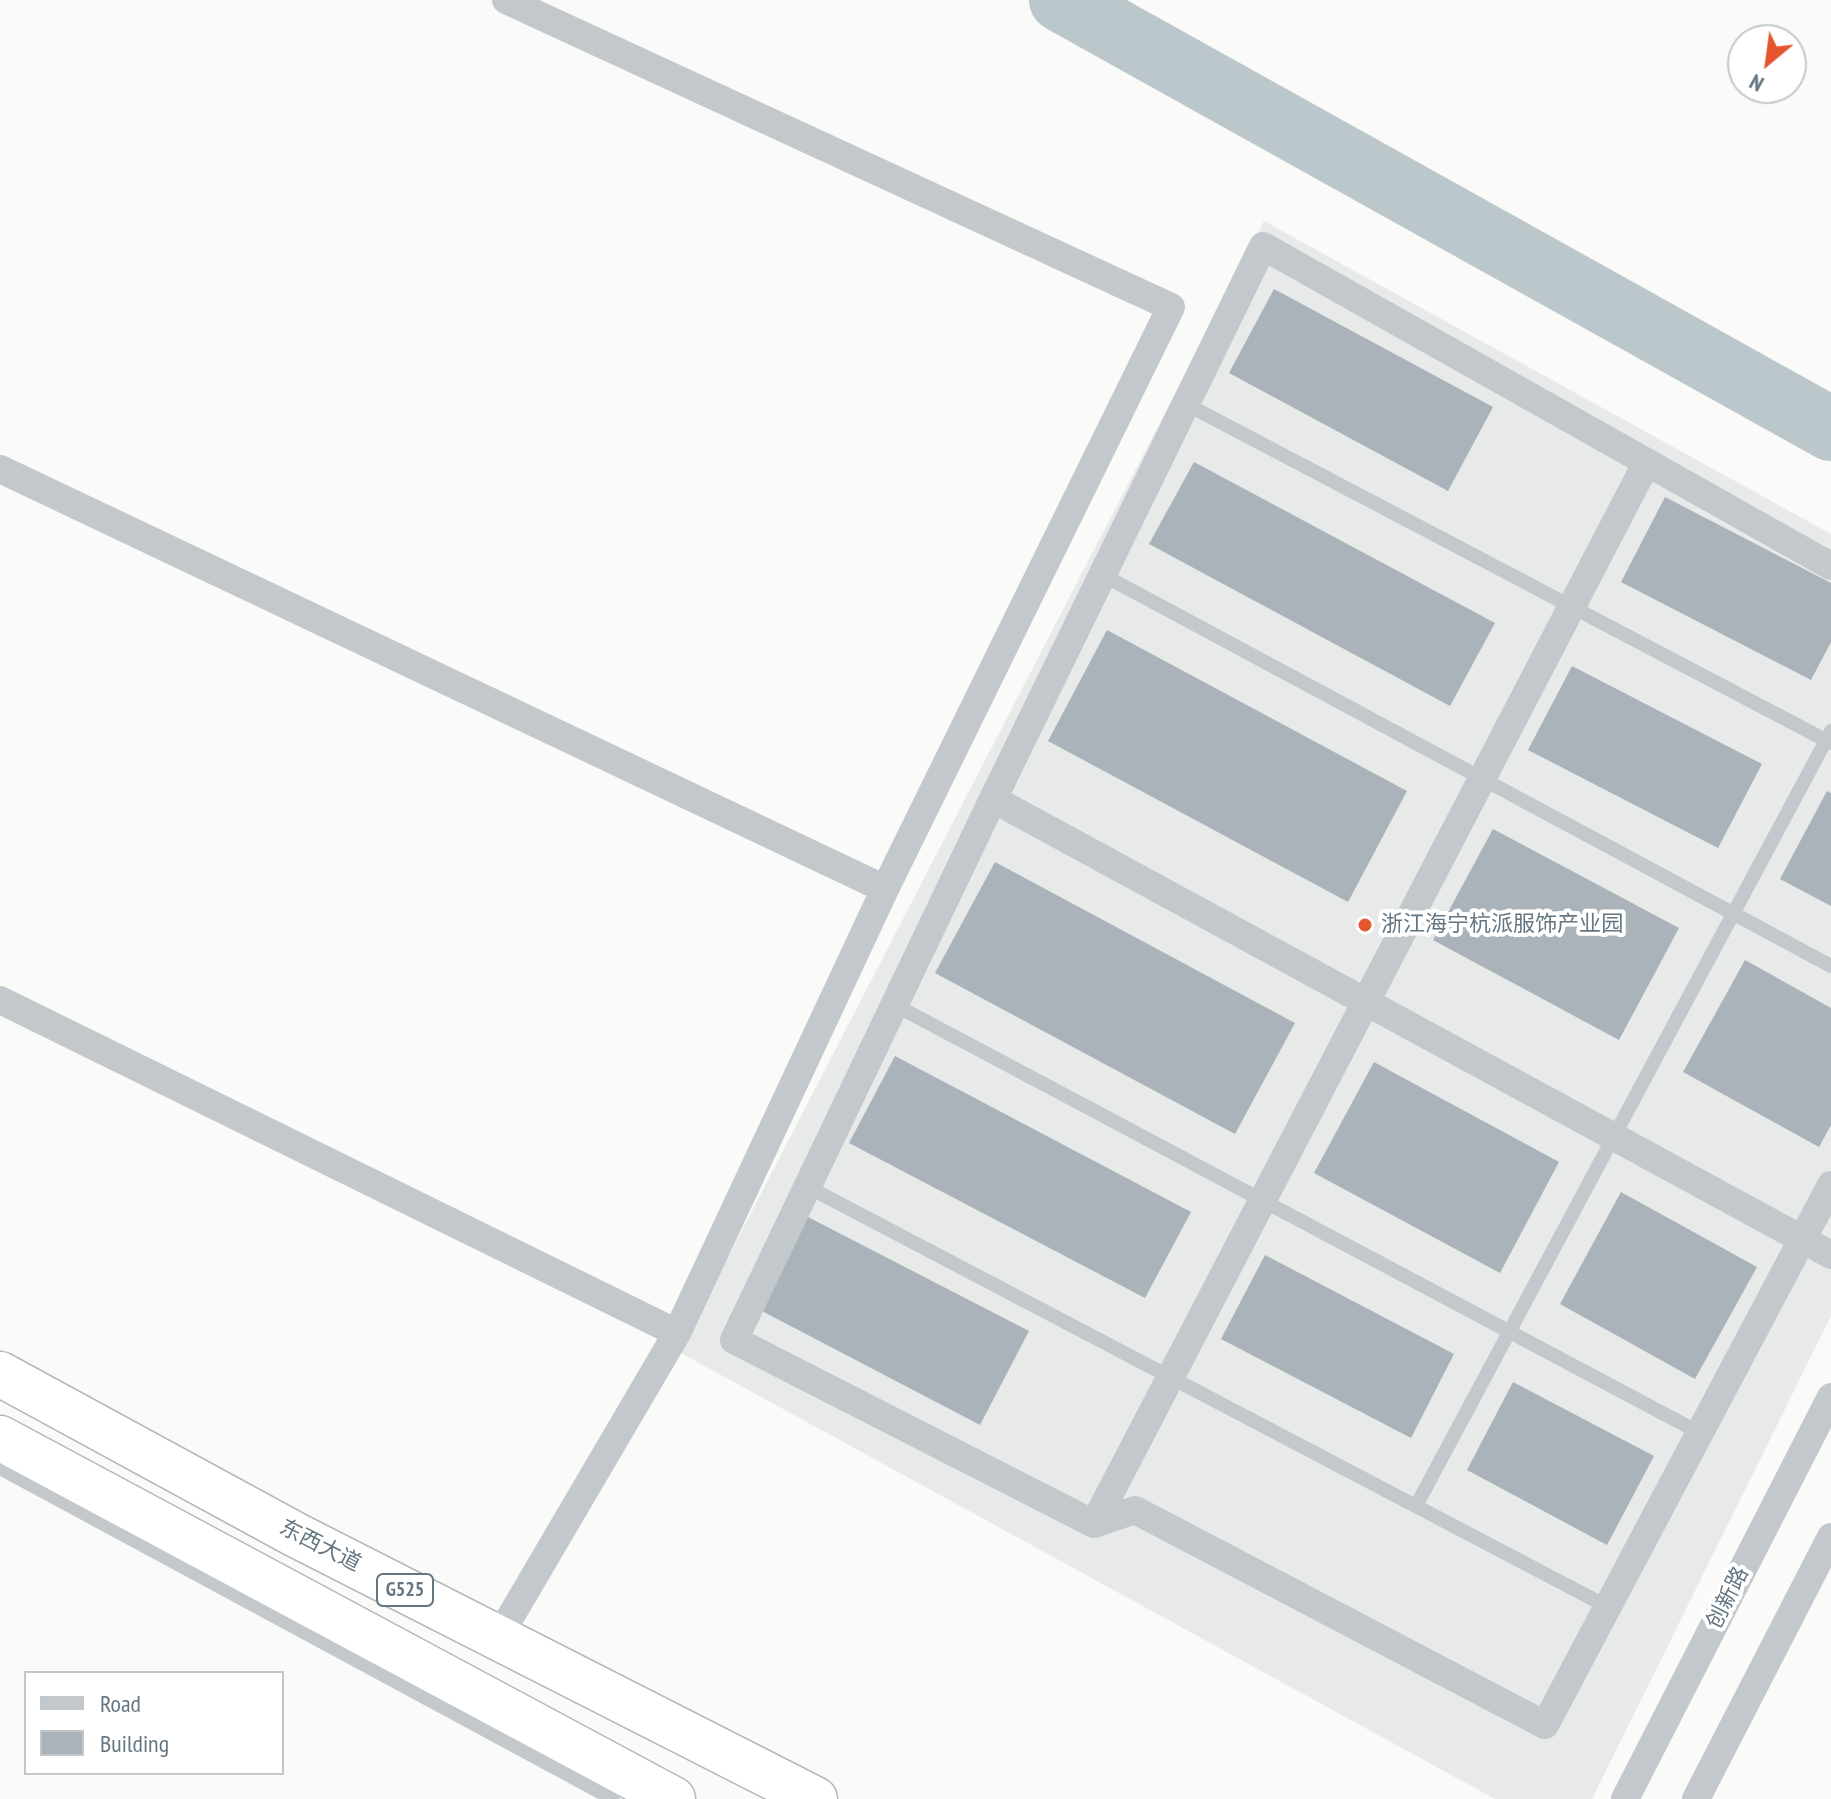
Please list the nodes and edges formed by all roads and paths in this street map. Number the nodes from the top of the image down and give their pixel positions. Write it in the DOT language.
graph roads {
  1 [pos="506,0"];
  2 [pos="1186,404"];
  3 [pos="1647,462"];
  4 [pos="0,469"];
  5 [pos="1831,566"];
  6 [pos="1103,575"];
  7 [pos="1571,607"];
  8 [pos="1829,738"];
  9 [pos="1482,779"];
  10 [pos="993,799"];
  11 [pos="885,889"];
  12 [pos="1733,913"];
  13 [pos="1831,966"];
  14 [pos="0,1000"];
  15 [pos="1366,1003"];
  16 [pos="895,1005"];
  17 [pos="1614,1137"];
  18 [pos="1831,1185"];
  19 [pos="808,1187"];
  20 [pos="1262,1201"];
  21 [pos="1803,1239"];
  22 [pos="1831,1255"];
  23 [pos="1509,1332"];
  24 [pos="677,1333"];
  25 [pos="0,1374"];
  26 [pos="1170,1377"];
  27 [pos="1831,1397"];
  28 [pos="1700,1433"];
  29 [pos="0,1438"];
  30 [pos="0,1468"];
  31 [pos="1416,1506"];
  32 [pos="1094,1524"];
  33 [pos="1831,1537"];
  34 [pos="1608,1607"];
  35 [pos="498,1638"];
  36 [pos="613,1799"];
  37 [pos="673,1799"];
  38 [pos="815,1799"];
  39 [pos="1625,1799"];
  40 [pos="1696,1799"];
  1 -- 11 [label="street"];
  2 -- 3 [label="street"];
  2 -- 6 [label="street"];
  2 -- 7 [label="lane"];
  3 -- 5 [label="street"];
  3 -- 7 [label="street"];
  4 -- 11 [label="street"];
  6 -- 9 [label="lane"];
  6 -- 10 [label="street"];
  7 -- 8 [label="lane"];
  7 -- 9 [label="street"];
  8 -- 12 [label="lane"];
  9 -- 12 [label="lane"];
  9 -- 15 [label="street"];
  10 -- 15 [label="street"];
  10 -- 16 [label="street"];
  11 -- 24 [label="street"];
  12 -- 13 [label="lane"];
  12 -- 17 [label="lane"];
  14 -- 24 [label="street"];
  15 -- 17 [label="street"];
  15 -- 20 [label="street"];
  16 -- 19 [label="street"];
  16 -- 20 [label="lane"];
  17 -- 21 [label="street"];
  17 -- 23 [label="lane"];
  18 -- 21 [label="street"];
  19 -- 26 [label="lane"];
  19 -- 32 [label="street"];
  20 -- 23 [label="lane"];
  20 -- 26 [label="street"];
  21 -- 22 [label="street"];
  21 -- 28 [label="street"];
  23 -- 28 [label="lane"];
  23 -- 31 [label="lane"];
  24 -- 35 [label="street"];
  25 -- 35 [label="highway, 东西大道 / G525"];
  26 -- 31 [label="lane"];
  26 -- 32 [label="street"];
  27 -- 39 [label="street, 创新路"];
  28 -- 34 [label="street"];
  29 -- 37 [label="highway, G525"];
  30 -- 36 [label="lane"];
  31 -- 34 [label="lane"];
  32 -- 34 [label="street"];
  33 -- 40 [label="street"];
  35 -- 38 [label="highway, 东西大道 / G525"];
}
